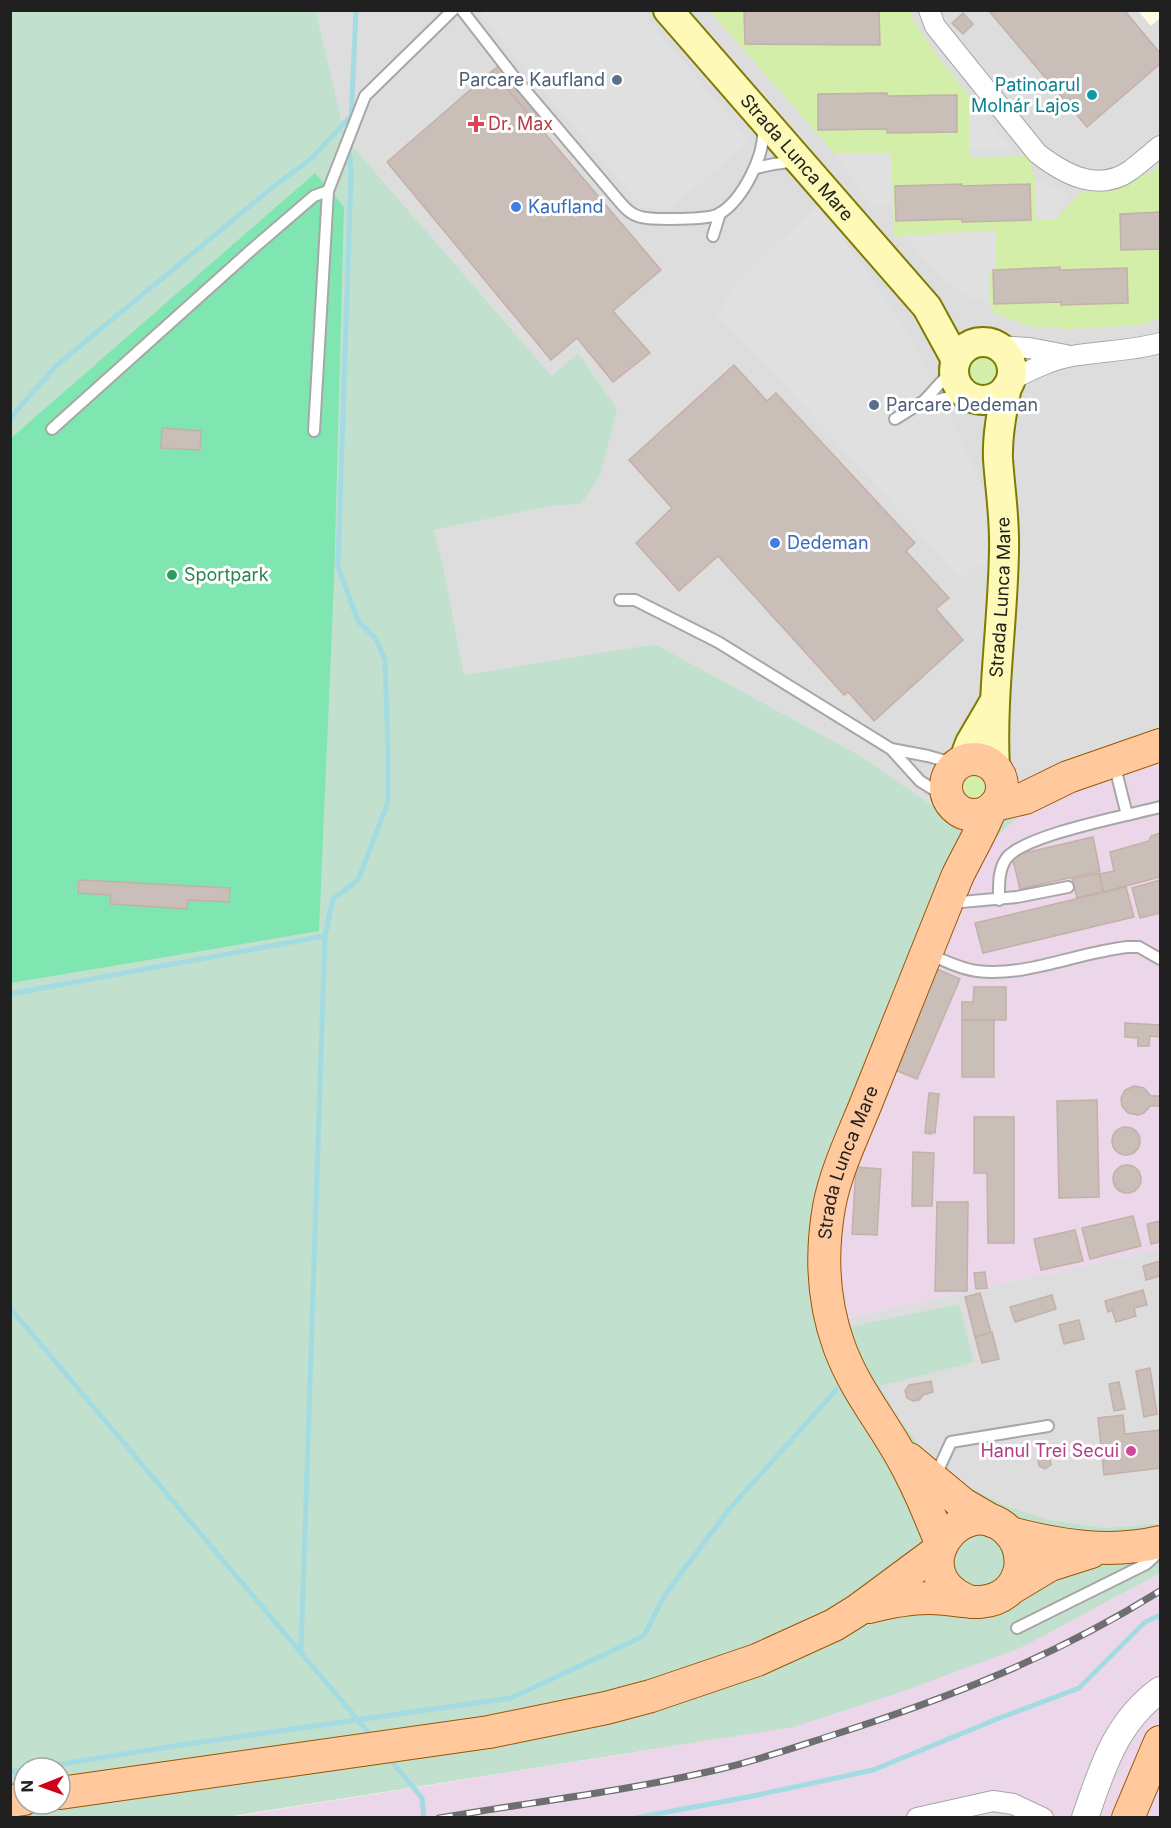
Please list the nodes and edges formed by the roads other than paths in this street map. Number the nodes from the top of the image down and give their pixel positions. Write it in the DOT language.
graph roads {
  1 [pos="453,10"];
  2 [pos="462,10"];
  3 [pos="668,10"];
  4 [pos="928,10"];
  5 [pos="762,118"];
  6 [pos="1161,146"];
  7 [pos="800,161"];
  8 [pos="756,168"];
  9 [pos="328,191"];
  10 [pos="720,213"];
  11 [pos="713,236"];
  12 [pos="927,307"];
  13 [pos="1161,343"];
  14 [pos="993,344"];
  15 [pos="1072,356"];
  16 [pos="961,379"];
  17 [pos="1009,384"];
  18 [pos="924,401"];
  19 [pos="895,419"];
  20 [pos="52,429"];
  21 [pos="314,431"];
  22 [pos="998,457"];
  23 [pos="620,600"];
  24 [pos="995,700"];
  25 [pos="1161,745"];
  26 [pos="891,749"];
  27 [pos="1114,760"];
  28 [pos="960,762"];
  29 [pos="997,771"];
  30 [pos="1068,777"];
  31 [pos="951,803"];
  32 [pos="993,807"];
  33 [pos="1161,807"];
  34 [pos="1127,815"];
  35 [pos="1068,887"];
  36 [pos="952,890"];
  37 [pos="999,900"];
  38 [pos="926,953"];
  39 [pos="1161,959"];
  40 [pos="1048,1426"];
  41 [pos="897,1448"];
  42 [pos="934,1480"];
  43 [pos="1001,1527"];
  44 [pos="1161,1542"];
  45 [pos="940,1546"];
  46 [pos="1103,1549"];
  47 [pos="1161,1551"];
  48 [pos="1010,1589"];
  49 [pos="971,1602"];
  50 [pos="858,1610"];
  51 [pos="1017,1628"];
  52 [pos="1161,1690"];
  53 [pos="1161,1742"];
  54 [pos="72,1791"];
  55 [pos="917,1818"];
  56 [pos="1043,1818"];
  57 [pos="1085,1818"];
  58 [pos="1128,1818"];
  1 -- 9 [label="lane"];
  2 -- 10 [label="lane"];
  3 -- 5 [label="main road, Strada Lunca Mare"];
  4 -- 6 [label="street"];
  5 -- 7 [label="main road, Strada Lunca Mare"];
  5 -- 8 [label="lane"];
  7 -- 8 [label="lane"];
  7 -- 12 [label="main road, Strada Lunca Mare"];
  8 -- 10 [label="lane"];
  9 -- 20 [label="lane"];
  9 -- 21 [label="lane"];
  10 -- 11 [label="lane"];
  12 -- 14 [label="main road, Strada Lunca Mare"];
  12 -- 16 [label="main road, Strada Lunca Mare"];
  13 -- 15 [label="street, Strada Lunca Mare"];
  14 -- 15 [label="street, Strada Lunca Mare"];
  14 -- 16 [label="main road"];
  14 -- 17 [label="main road"];
  15 -- 17 [label="street, Strada Lunca Mare"];
  16 -- 17 [label="main road"];
  16 -- 18 [label="lane"];
  16 -- 18 [label="lane"];
  16 -- 22 [label="main road, Strada Lunca Mare"];
  17 -- 22 [label="main road, Strada Lunca Mare"];
  18 -- 19 [label="lane"];
  22 -- 24 [label="main road, Strada Lunca Mare"];
  23 -- 26 [label="lane"];
  24 -- 28 [label="main road, Strada Lunca Mare"];
  24 -- 29 [label="main road, Strada Lunca Mare"];
  25 -- 27 [label="main road"];
  26 -- 28 [label="lane"];
  26 -- 31 [label="lane"];
  27 -- 30 [label="main road"];
  27 -- 34 [label="lane"];
  28 -- 29 [label="main road"];
  28 -- 31 [label="main road"];
  29 -- 30 [label="main road"];
  29 -- 32 [label="main road"];
  30 -- 32 [label="main road"];
  31 -- 32 [label="main road"];
  31 -- 36 [label="main road, Strada Lunca Mare"];
  32 -- 36 [label="main road, Strada Lunca Mare"];
  33 -- 34 [label="lane"];
  34 -- 37 [label="lane"];
  35 -- 37 [label="lane"];
  36 -- 37 [label="lane"];
  36 -- 38 [label="main road, Strada Lunca Mare"];
  38 -- 39 [label="lane"];
  38 -- 41 [label="main road, Strada Lunca Mare"];
  40 -- 42 [label="lane"];
  41 -- 42 [label="main road, Strada Lunca Mare"];
  41 -- 45 [label="main road, Strada Lunca Mare"];
  42 -- 43 [label="main road, Strada Lunca Mare"];
  43 -- 45 [label="main road"];
  43 -- 46 [label="main road"];
  43 -- 48 [label="main road"];
  44 -- 46 [label="main road"];
  45 -- 49 [label="main road"];
  45 -- 50 [label="main road"];
  46 -- 48 [label="main road"];
  47 -- 51 [label="lane"];
  48 -- 49 [label="main road"];
  49 -- 50 [label="main road"];
  50 -- 54 [label="main road"];
  52 -- 57 [label="street"];
  53 -- 58 [label="main road"];
  55 -- 56 [label="street"];
}
